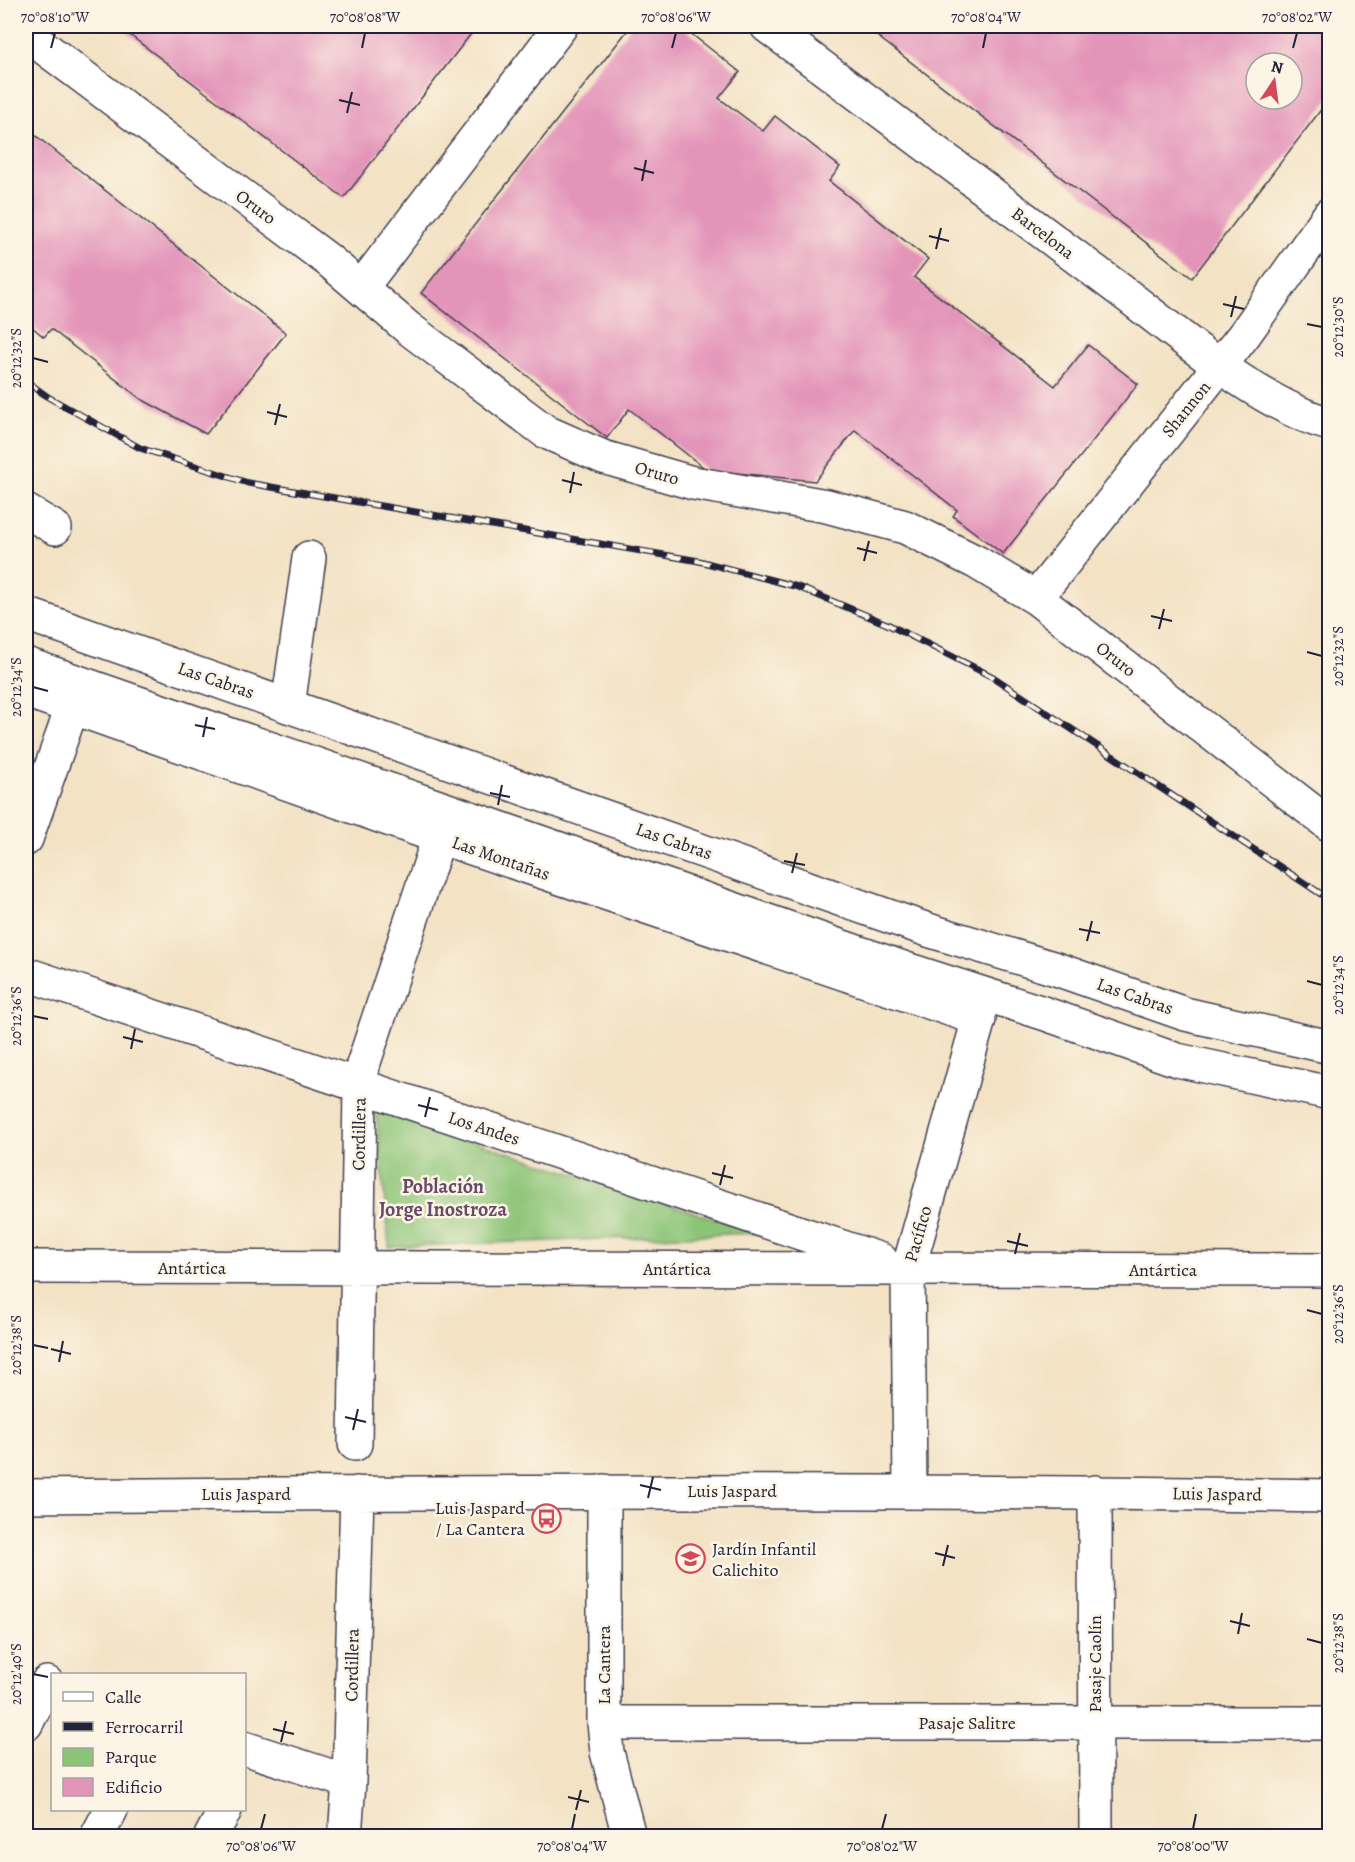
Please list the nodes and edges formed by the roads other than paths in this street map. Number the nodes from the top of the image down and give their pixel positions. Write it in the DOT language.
graph roads {
  1 [pos="561,26"];
  2 [pos="767,26"];
  3 [pos="26,34"];
  4 [pos="1329,214"];
  5 [pos="361,288"];
  6 [pos="1222,365"];
  7 [pos="1329,424"];
  8 [pos="26,511"];
  9 [pos="55,528"];
  10 [pos="309,558"];
  11 [pos="1036,598"];
  12 [pos="26,614"];
  13 [pos="26,664"];
  14 [pos="26,691"];
  15 [pos="288,705"];
  16 [pos="72,708"];
  17 [pos="1329,825"];
  18 [pos="439,837"];
  19 [pos="26,839"];
  20 [pos="26,974"];
  21 [pos="979,1019"];
  22 [pos="1329,1047"];
  23 [pos="360,1087"];
  24 [pos="1329,1093"];
  25 [pos="26,1267"];
  26 [pos="357,1269"];
  27 [pos="908,1270"];
  28 [pos="1329,1270"];
  29 [pos="355,1444"];
  30 [pos="603,1491"];
  31 [pos="910,1492"];
  32 [pos="1095,1492"];
  33 [pos="357,1493"];
  34 [pos="26,1496"];
  35 [pos="1329,1496"];
  36 [pos="42,1682"];
  37 [pos="604,1723"];
  38 [pos="1096,1723"];
  39 [pos="1329,1723"];
  40 [pos="26,1724"];
  41 [pos="248,1757"];
  42 [pos="349,1782"];
  43 [pos="110,1811"];
  44 [pos="224,1811"];
  45 [pos="97,1836"];
  46 [pos="211,1836"];
  47 [pos="345,1836"];
  48 [pos="629,1836"];
  49 [pos="1096,1836"];
  1 -- 5 [label="street"];
  2 -- 6 [label="street, Barcelona"];
  3 -- 5 [label="street, Oruro"];
  4 -- 6 [label="street, Shannon"];
  5 -- 11 [label="street, Oruro"];
  6 -- 7 [label="street, Barcelona"];
  6 -- 11 [label="street, Shannon"];
  8 -- 9 [label="street"];
  10 -- 15 [label="street"];
  11 -- 17 [label="street, Oruro"];
  12 -- 15 [label="street, Las Cabras"];
  13 -- 24 [label="street"];
  14 -- 16 [label="street, Las Montañas"];
  15 -- 22 [label="street, Las Cabras"];
  16 -- 18 [label="street, Las Montañas"];
  16 -- 19 [label="street"];
  18 -- 21 [label="street, Las Montañas"];
  18 -- 23 [label="street, Cordillera"];
  20 -- 23 [label="street, Los Andes"];
  21 -- 27 [label="street, Pacífico"];
  23 -- 26 [label="street, Cordillera"];
  23 -- 27 [label="street, Los Andes"];
  25 -- 26 [label="street, Antártica"];
  26 -- 27 [label="street, Antártica"];
  26 -- 29 [label="street, Cordillera"];
  27 -- 28 [label="street, Antártica"];
  27 -- 31 [label="street, Pacífico"];
  30 -- 31 [label="street, Luis Jaspard"];
  30 -- 33 [label="street, Luis Jaspard"];
  30 -- 37 [label="street, La Cantera"];
  31 -- 32 [label="street, Luis Jaspard"];
  32 -- 35 [label="street, Luis Jaspard"];
  32 -- 38 [label="street, Pasaje Caolín"];
  33 -- 34 [label="street, Luis Jaspard"];
  33 -- 42 [label="street, Cordillera"];
  36 -- 40 [label="street"];
  37 -- 38 [label="street, Pasaje Salitre"];
  37 -- 48 [label="street, La Cantera"];
  38 -- 39 [label="street, Pasaje Salitre"];
  38 -- 49 [label="street, Pasaje Caolín"];
  41 -- 42 [label="street"];
  42 -- 47 [label="street, Cordillera"];
  43 -- 45 [label="street"];
  44 -- 46 [label="street"];
}
